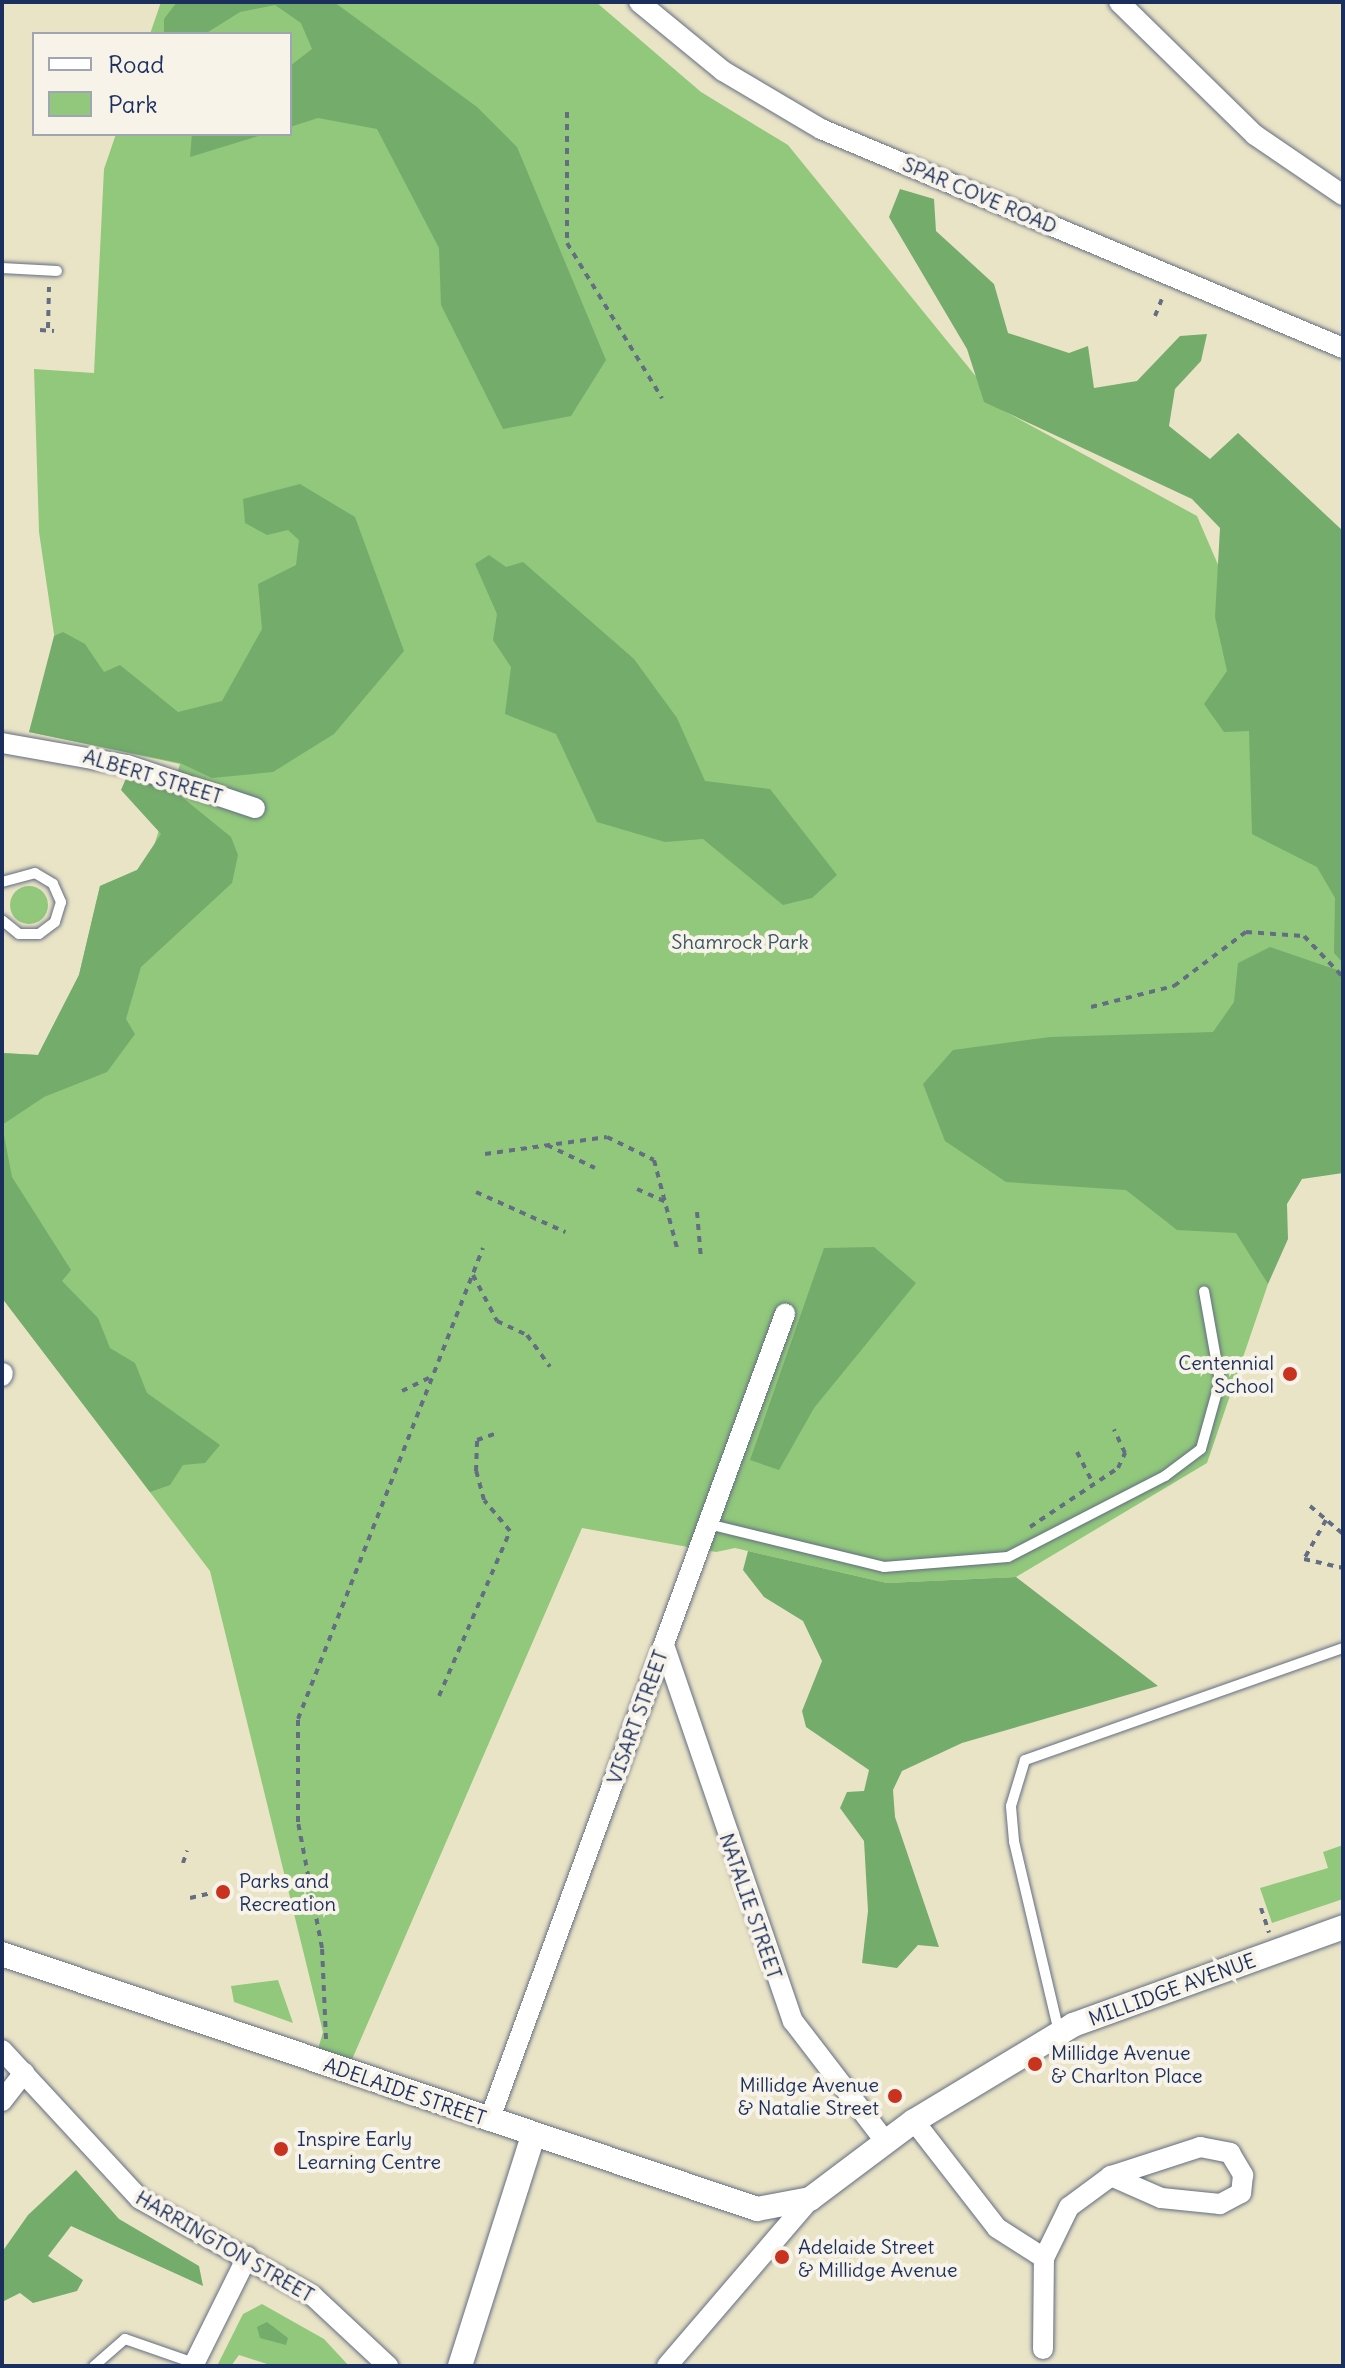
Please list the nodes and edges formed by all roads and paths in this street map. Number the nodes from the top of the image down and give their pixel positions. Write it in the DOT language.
graph roads {
  1 [pos="639,2"];
  2 [pos="1119,2"];
  3 [pos="567,112"];
  4 [pos="1343,195"];
  5 [pos="2,268"];
  6 [pos="53,271"];
  7 [pos="47,329"];
  8 [pos="1343,348"];
  9 [pos="662,398"];
  10 [pos="2,743"];
  11 [pos="255,808"];
  12 [pos="2,882"];
  13 [pos="2,920"];
  14 [pos="1343,977"];
  15 [pos="1091,1007"];
  16 [pos="547,1145"];
  17 [pos="485,1154"];
  18 [pos="595,1168"];
  19 [pos="637,1189"];
  20 [pos="476,1192"];
  21 [pos="668,1203"];
  22 [pos="697,1212"];
  23 [pos="565,1232"];
  24 [pos="483,1248"];
  25 [pos="677,1248"];
  26 [pos="701,1259"];
  27 [pos="473,1275"];
  28 [pos="1204,1291"];
  29 [pos="785,1314"];
  30 [pos="550,1367"];
  31 [pos="434,1376"];
  32 [pos="402,1391"];
  33 [pos="1114,1429"];
  34 [pos="497,1433"];
  35 [pos="1077,1452"];
  36 [pos="1093,1484"];
  37 [pos="1310,1506"];
  38 [pos="1326,1520"];
  39 [pos="708,1524"];
  40 [pos="1343,1534"];
  41 [pos="1032,1544"];
  42 [pos="1343,1568"];
  43 [pos="664,1645"];
  44 [pos="1343,1648"];
  45 [pos="439,1696"];
  46 [pos="187,1851"];
  47 [pos="183,1863"];
  48 [pos="211,1893"];
  49 [pos="190,1898"];
  50 [pos="1343,1927"];
  51 [pos="2,1954"];
  52 [pos="1059,2032"];
  53 [pos="2,2050"];
  54 [pos="322,2062"];
  55 [pos="24,2073"];
  56 [pos="2,2101"];
  57 [pos="489,2121"];
  58 [pos="914,2121"];
  59 [pos="533,2136"];
  60 [pos="886,2142"];
  61 [pos="1111,2176"];
  62 [pos="810,2199"];
  63 [pos="247,2257"];
  64 [pos="1044,2258"];
  65 [pos="1043,2349"];
  66 [pos="194,2365"];
  67 [pos="94,2366"];
  68 [pos="388,2366"];
  69 [pos="460,2366"];
  70 [pos="667,2366"];
  1 -- 8 [label="street, SPAR COVE ROAD"];
  2 -- 4 [label="street"];
  3 -- 9 [label="path"];
  5 -- 6 [label="lane"];
  6 -- 7 [label="path"];
  10 -- 11 [label="street, ALBERT STREET"];
  12 -- 13 [label="lane"];
  14 -- 15 [label="path"];
  16 -- 17 [label="path"];
  16 -- 18 [label="path"];
  16 -- 21 [label="path"];
  19 -- 21 [label="path"];
  20 -- 23 [label="path"];
  21 -- 25 [label="path"];
  22 -- 26 [label="path"];
  24 -- 27 [label="path"];
  27 -- 30 [label="path"];
  27 -- 31 [label="path"];
  28 -- 41 [label="lane"];
  29 -- 39 [label="street, VISART STREET"];
  31 -- 32 [label="path"];
  31 -- 54 [label="path"];
  33 -- 36 [label="path"];
  34 -- 45 [label="path"];
  35 -- 36 [label="path"];
  36 -- 41 [label="path"];
  37 -- 38 [label="path"];
  38 -- 40 [label="path"];
  38 -- 42 [label="path"];
  39 -- 41 [label="lane"];
  39 -- 43 [label="street, VISART STREET"];
  43 -- 57 [label="street, VISART STREET"];
  43 -- 60 [label="street, NATALIE STREET"];
  44 -- 52 [label="lane"];
  46 -- 47 [label="path"];
  48 -- 49 [label="path"];
  50 -- 52 [label="street, MILLIDGE AVENUE"];
  51 -- 54 [label="street, ADELAIDE STREET"];
  52 -- 58 [label="street, MILLIDGE AVENUE"];
  53 -- 55 [label="street, HARRINGTON STREET"];
  54 -- 57 [label="street, ADELAIDE STREET"];
  55 -- 56 [label="street"];
  55 -- 63 [label="street, HARRINGTON STREET"];
  57 -- 59 [label="street, ADELAIDE STREET"];
  58 -- 60 [label="street, MILLIDGE AVENUE"];
  58 -- 64 [label="street"];
  59 -- 62 [label="street, ADELAIDE STREET"];
  59 -- 69 [label="street"];
  60 -- 62 [label="street, MILLIDGE AVENUE"];
  61 -- 61 [label="street"];
  61 -- 64 [label="street"];
  62 -- 70 [label="street"];
  63 -- 66 [label="street"];
  63 -- 68 [label="street, HARRINGTON STREET"];
  64 -- 65 [label="street"];
  66 -- 67 [label="lane"];
}
